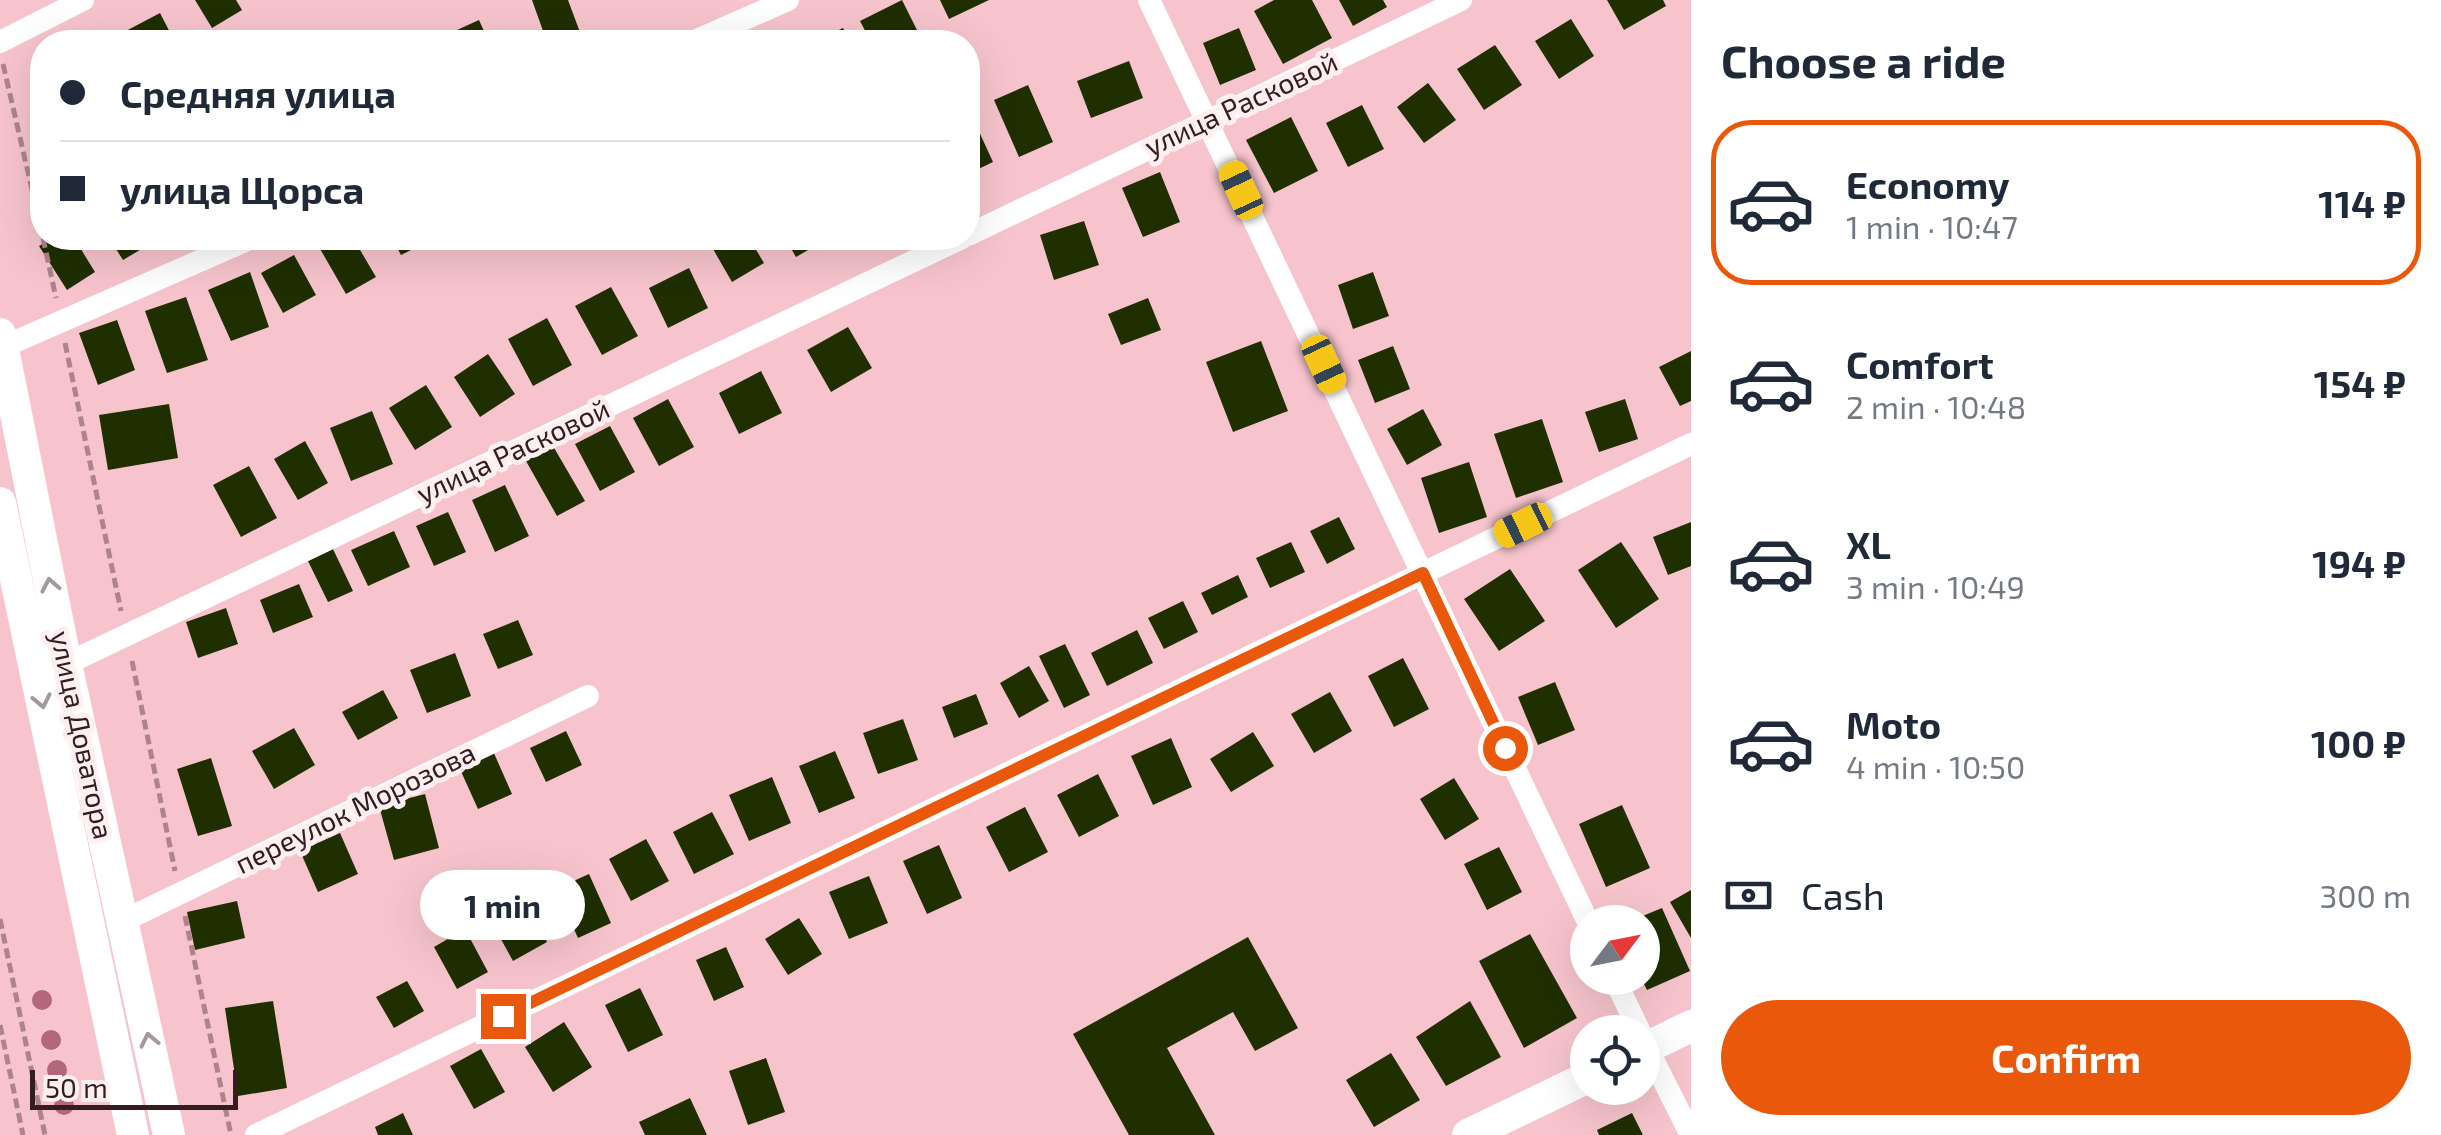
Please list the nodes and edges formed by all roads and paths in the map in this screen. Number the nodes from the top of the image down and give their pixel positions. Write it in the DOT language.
graph roads {
  1 [pos="83,0"];
  2 [pos="788,0"];
  3 [pos="1149,0"];
  4 [pos="1461,0"];
  5 [pos="719,30"];
  6 [pos="0,42"];
  7 [pos="0,52"];
  8 [pos="1208,120"];
  9 [pos="30,180"];
  10 [pos="980,228"];
  11 [pos="46,250"];
  12 [pos="225,250"];
  13 [pos="935,250"];
  14 [pos="61,322"];
  15 [pos="1,341"];
  16 [pos="1691,444"];
  17 [pos="0,503"];
  18 [pos="1423,573"];
  19 [pos="126,635"];
  20 [pos="66,664"];
  21 [pos="588,696"];
  22 [pos="180,893"];
  23 [pos="1580,905"];
  24 [pos="0,919"];
  25 [pos="122,921"];
  26 [pos="0,1025"];
  27 [pos="1691,1026"];
  28 [pos="1660,1036"];
  29 [pos="1660,1075"];
  30 [pos="1570,1085"];
  31 [pos="23,1135"];
  32 [pos="45,1135"];
  33 [pos="133,1135"];
  34 [pos="169,1135"];
  35 [pos="230,1135"];
  36 [pos="256,1135"];
  37 [pos="1468,1135"];
  38 [pos="1691,1135"];
  1 -- 6 [label="street"];
  2 -- 5 [label="street"];
  3 -- 8 [label="street"];
  4 -- 8 [label="street, улица Расковой"];
  7 -- 9 [label="path"];
  8 -- 10 [label="street, улица Расковой"];
  8 -- 18 [label="street"];
  11 -- 14 [label="path"];
  12 -- 14 [label="street"];
  13 -- 19 [label="street, улица Расковой"];
  14 -- 15 [label="street"];
  14 -- 19 [label="path"];
  20 -- 15 [label="main road, улица Доватора, one-way"];
  16 -- 18 [label="street"];
  17 -- 33 [label="main road, улица Доватора, one-way"];
  18 -- 23 [label="street"];
  18 -- 36 [label="street"];
  19 -- 20 [label="street, улица Расковой"];
  19 -- 22 [label="path"];
  20 -- 25 [label="main road, улица Доватора"];
  21 -- 22 [label="street, переулок Морозова"];
  22 -- 25 [label="street, переулок Морозова"];
  22 -- 35 [label="path"];
  24 -- 32 [label="path"];
  34 -- 25 [label="main road, улица Доватора, one-way"];
  26 -- 31 [label="path"];
  27 -- 28 [label="main road"];
  29 -- 38 [label="street"];
  30 -- 37 [label="main road"];
}
